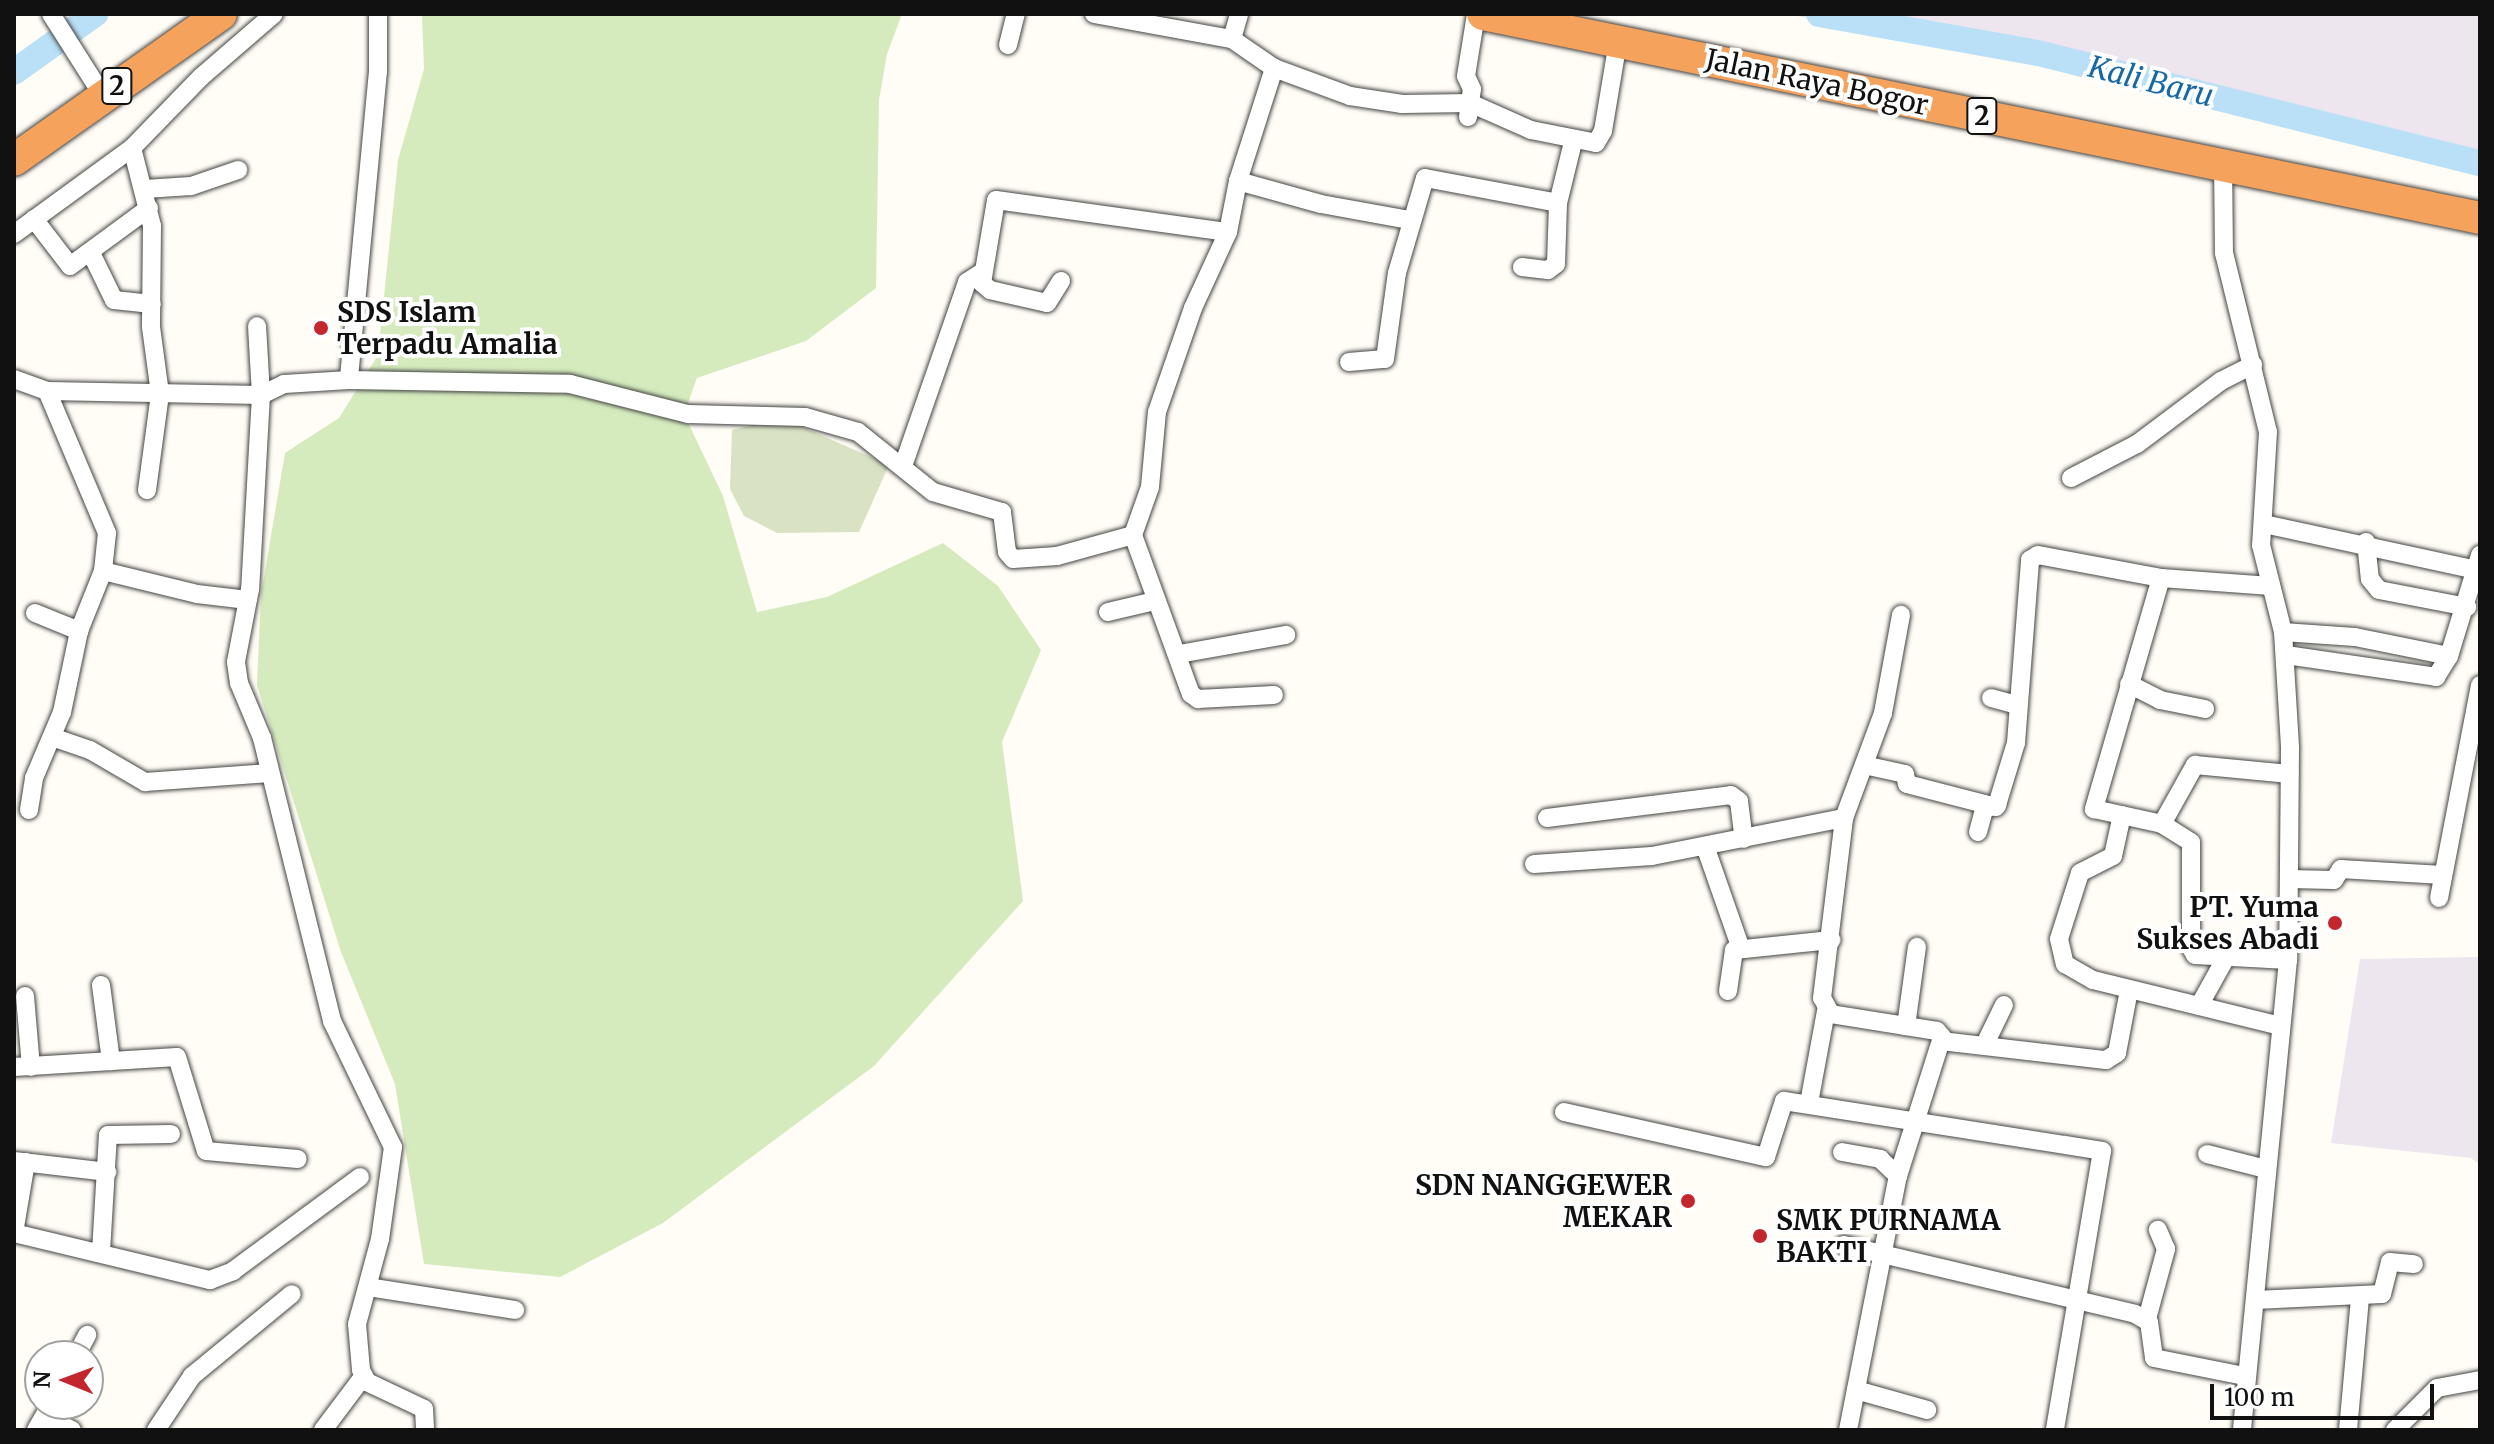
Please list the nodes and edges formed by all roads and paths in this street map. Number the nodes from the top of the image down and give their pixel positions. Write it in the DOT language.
graph roads {
  1 [pos="51,14"];
  2 [pos="185,14"];
  3 [pos="221,14"];
  4 [pos="274,14"];
  5 [pos="378,14"];
  6 [pos="1016,14"];
  7 [pos="1094,14"];
  8 [pos="1239,14"];
  9 [pos="1476,14"];
  10 [pos="1483,14"];
  11 [pos="1578,14"];
  12 [pos="1232,39"];
  13 [pos="1618,41"];
  14 [pos="1008,45"];
  15 [pos="1274,68"];
  16 [pos="92,79"];
  17 [pos="1469,110"];
  18 [pos="14,137"];
  19 [pos="1573,142"];
  20 [pos="132,148"];
  21 [pos="2223,159"];
  22 [pos="14,160"];
  23 [pos="238,170"];
  24 [pos="1238,181"];
  25 [pos="147,198"];
  26 [pos="2480,200"];
  27 [pos="1558,203"];
  28 [pos="2480,218"];
  29 [pos="34,219"];
  30 [pos="1409,220"];
  31 [pos="1228,232"];
  32 [pos="14,234"];
  33 [pos="91,253"];
  34 [pos="1522,267"];
  35 [pos="981,273"];
  36 [pos="1061,281"];
  37 [pos="152,304"];
  38 [pos="257,326"];
  39 [pos="1349,362"];
  40 [pos="2253,365"];
  41 [pos="14,379"];
  42 [pos="349,380"];
  43 [pos="47,391"];
  44 [pos="160,394"];
  45 [pos="261,395"];
  46 [pos="903,466"];
  47 [pos="2071,478"];
  48 [pos="147,490"];
  49 [pos="2264,524"];
  50 [pos="1133,535"];
  51 [pos="2366,542"];
  52 [pos="2478,563"];
  53 [pos="103,571"];
  54 [pos="2161,578"];
  55 [pos="2271,586"];
  56 [pos="248,600"];
  57 [pos="1155,601"];
  58 [pos="2467,607"];
  59 [pos="1108,612"];
  60 [pos="35,613"];
  61 [pos="1901,615"];
  62 [pos="79,631"];
  63 [pos="2283,632"];
  64 [pos="1286,635"];
  65 [pos="1179,654"];
  66 [pos="2286,655"];
  67 [pos="2449,656"];
  68 [pos="2129,684"];
  69 [pos="2480,685"];
  70 [pos="1274,695"];
  71 [pos="1991,698"];
  72 [pos="2018,705"];
  73 [pos="2205,709"];
  74 [pos="52,737"];
  75 [pos="1864,765"];
  76 [pos="270,773"];
  77 [pos="2290,774"];
  78 [pos="1996,807"];
  79 [pos="29,810"];
  80 [pos="2122,815"];
  81 [pos="1547,818"];
  82 [pos="1844,818"];
  83 [pos="2162,824"];
  84 [pos="1978,832"];
  85 [pos="1744,839"];
  86 [pos="1705,846"];
  87 [pos="1534,864"];
  88 [pos="2442,875"];
  89 [pos="2289,879"];
  90 [pos="2439,898"];
  91 [pos="1831,940"];
  92 [pos="1917,947"];
  93 [pos="1741,949"];
  94 [pos="2225,959"];
  95 [pos="2288,960"];
  96 [pos="101,985"];
  97 [pos="2129,990"];
  98 [pos="1728,991"];
  99 [pos="25,996"];
  100 [pos="2004,1005"];
  101 [pos="2199,1006"];
  102 [pos="1826,1011"];
  103 [pos="1906,1026"];
  104 [pos="2280,1026"];
  105 [pos="1941,1041"];
  106 [pos="1986,1042"];
  107 [pos="111,1061"];
  108 [pos="23,1067"];
  109 [pos="1809,1103"];
  110 [pos="1564,1112"];
  111 [pos="1914,1124"];
  112 [pos="171,1134"];
  113 [pos="1842,1152"];
  114 [pos="2207,1154"];
  115 [pos="298,1159"];
  116 [pos="20,1162"];
  117 [pos="2266,1169"];
  118 [pos="107,1172"];
  119 [pos="1898,1176"];
  120 [pos="360,1177"];
  121 [pos="2158,1230"];
  122 [pos="14,1233"];
  123 [pos="1844,1245"];
  124 [pos="101,1252"];
  125 [pos="1882,1255"];
  126 [pos="2414,1264"];
  127 [pos="368,1287"];
  128 [pos="292,1294"];
  129 [pos="2074,1298"];
  130 [pos="2360,1298"];
  131 [pos="2255,1300"];
  132 [pos="515,1310"];
  133 [pos="2147,1319"];
  134 [pos="87,1335"];
  135 [pos="84,1340"];
  136 [pos="2244,1376"];
  137 [pos="363,1377"];
  138 [pos="2480,1380"];
  139 [pos="1856,1390"];
  140 [pos="1927,1410"];
  141 [pos="50,1420"];
  142 [pos="72,1430"];
  143 [pos="156,1430"];
  144 [pos="323,1430"];
  145 [pos="425,1430"];
  146 [pos="1848,1430"];
  147 [pos="2055,1430"];
  148 [pos="2242,1430"];
  149 [pos="2348,1430"];
  150 [pos="2395,1430"];
  1 -- 16 [label="street"];
  2 -- 16 [label="highway, 2"];
  3 -- 16 [label="highway, 2"];
  4 -- 20 [label="street"];
  5 -- 42 [label="street"];
  6 -- 14 [label="street"];
  7 -- 12 [label="street"];
  8 -- 12 [label="street"];
  9 -- 17 [label="street"];
  10 -- 13 [label="highway, Jalan Raya Bogor / 2"];
  11 -- 21 [label="highway, Jalan Raya Bogor / 2"];
  12 -- 15 [label="street"];
  13 -- 19 [label="street"];
  13 -- 21 [label="highway, Jalan Raya Bogor / 2"];
  15 -- 17 [label="street"];
  15 -- 24 [label="street"];
  16 -- 18 [label="highway, 2"];
  16 -- 22 [label="highway, 2"];
  17 -- 19 [label="street"];
  19 -- 27 [label="street"];
  20 -- 25 [label="street"];
  20 -- 29 [label="street"];
  21 -- 26 [label="highway, Jalan Raya Bogor / 2"];
  21 -- 28 [label="highway, Jalan Raya Bogor / 2"];
  21 -- 40 [label="street"];
  23 -- 25 [label="street"];
  24 -- 30 [label="street"];
  24 -- 31 [label="street"];
  25 -- 33 [label="street"];
  25 -- 37 [label="street"];
  27 -- 30 [label="street"];
  27 -- 34 [label="street"];
  29 -- 32 [label="street"];
  29 -- 33 [label="street"];
  30 -- 39 [label="street"];
  31 -- 35 [label="street"];
  31 -- 50 [label="street"];
  33 -- 37 [label="street"];
  35 -- 36 [label="street"];
  35 -- 46 [label="street"];
  37 -- 44 [label="street"];
  38 -- 45 [label="street"];
  40 -- 47 [label="street"];
  40 -- 49 [label="street"];
  41 -- 43 [label="street"];
  42 -- 45 [label="street"];
  42 -- 46 [label="street"];
  43 -- 44 [label="street"];
  43 -- 53 [label="street"];
  44 -- 45 [label="street"];
  44 -- 48 [label="street"];
  45 -- 56 [label="street"];
  46 -- 50 [label="street"];
  49 -- 51 [label="street"];
  49 -- 55 [label="street"];
  50 -- 57 [label="street"];
  51 -- 52 [label="street"];
  51 -- 58 [label="street"];
  52 -- 58 [label="street"];
  53 -- 56 [label="street"];
  53 -- 62 [label="street"];
  54 -- 55 [label="street"];
  54 -- 68 [label="street"];
  54 -- 72 [label="street"];
  55 -- 63 [label="street"];
  56 -- 76 [label="street"];
  57 -- 59 [label="street"];
  57 -- 65 [label="street"];
  58 -- 67 [label="street"];
  60 -- 62 [label="street"];
  61 -- 75 [label="street"];
  62 -- 74 [label="street"];
  63 -- 66 [label="street"];
  63 -- 67 [label="street"];
  64 -- 65 [label="street"];
  65 -- 70 [label="street"];
  66 -- 67 [label="street"];
  66 -- 77 [label="street"];
  68 -- 73 [label="street"];
  68 -- 80 [label="street"];
  69 -- 88 [label="street"];
  71 -- 72 [label="street"];
  72 -- 78 [label="street"];
  74 -- 76 [label="street"];
  74 -- 79 [label="street"];
  75 -- 78 [label="street"];
  75 -- 82 [label="street"];
  76 -- 127 [label="street"];
  77 -- 83 [label="street"];
  77 -- 89 [label="street"];
  78 -- 84 [label="street"];
  80 -- 83 [label="street"];
  80 -- 97 [label="street"];
  81 -- 85 [label="street"];
  82 -- 85 [label="street"];
  82 -- 91 [label="street"];
  83 -- 94 [label="street"];
  85 -- 86 [label="street"];
  86 -- 87 [label="street"];
  86 -- 93 [label="street"];
  88 -- 89 [label="street"];
  88 -- 90 [label="street"];
  89 -- 95 [label="street"];
  91 -- 93 [label="street"];
  91 -- 102 [label="street"];
  92 -- 103 [label="street"];
  93 -- 98 [label="street"];
  94 -- 95 [label="street"];
  94 -- 101 [label="street"];
  95 -- 104 [label="street"];
  96 -- 107 [label="street"];
  97 -- 101 [label="street"];
  97 -- 106 [label="street"];
  99 -- 108 [label="street"];
  100 -- 106 [label="street"];
  101 -- 104 [label="street"];
  102 -- 103 [label="street"];
  102 -- 109 [label="street"];
  103 -- 105 [label="street"];
  104 -- 117 [label="street"];
  105 -- 106 [label="street"];
  105 -- 111 [label="street"];
  107 -- 108 [label="street"];
  107 -- 115 [label="street"];
  109 -- 110 [label="street"];
  109 -- 111 [label="street"];
  111 -- 119 [label="street"];
  111 -- 129 [label="street"];
  112 -- 118 [label="street"];
  113 -- 119 [label="street"];
  114 -- 117 [label="street"];
  116 -- 118 [label="street"];
  116 -- 122 [label="street"];
  117 -- 131 [label="street"];
  118 -- 124 [label="street"];
  119 -- 125 [label="street"];
  120 -- 124 [label="street"];
  121 -- 133 [label="street"];
  122 -- 124 [label="street"];
  123 -- 125 [label="street"];
  125 -- 129 [label="street"];
  125 -- 139 [label="street"];
  126 -- 130 [label="street"];
  127 -- 132 [label="street"];
  127 -- 137 [label="street"];
  128 -- 143 [label="street"];
  129 -- 133 [label="street"];
  129 -- 147 [label="street"];
  130 -- 131 [label="street"];
  130 -- 149 [label="street"];
  131 -- 136 [label="street"];
  133 -- 136 [label="street"];
  134 -- 135 [label="street"];
  136 -- 148 [label="street"];
  137 -- 144 [label="street"];
  137 -- 145 [label="street"];
  138 -- 150 [label="street"];
  139 -- 140 [label="street"];
  139 -- 146 [label="street"];
  141 -- 142 [label="street"];
}
